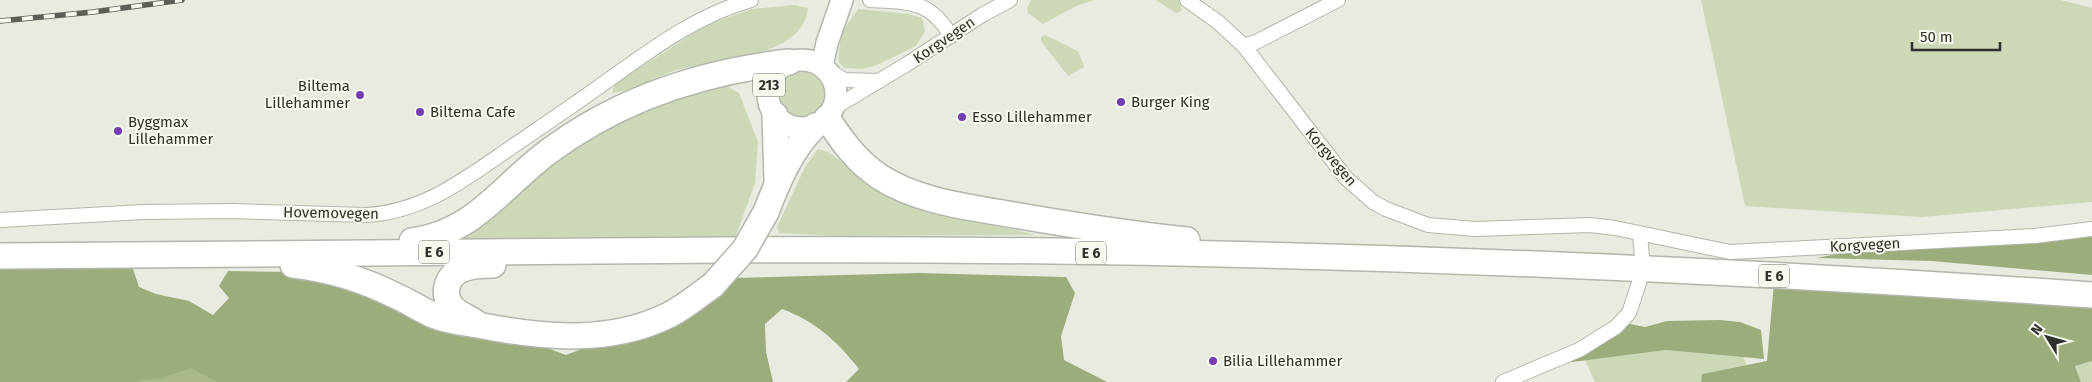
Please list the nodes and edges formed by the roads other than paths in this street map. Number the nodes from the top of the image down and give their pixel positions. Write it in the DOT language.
graph roads {
  1 [pos="751,0"];
  2 [pos="870,0"];
  3 [pos="1010,0"];
  4 [pos="1187,0"];
  5 [pos="1338,0"];
  6 [pos="832,8"];
  7 [pos="951,36"];
  8 [pos="1244,46"];
  9 [pos="796,61"];
  10 [pos="825,68"];
  11 [pos="879,81"];
  12 [pos="775,115"];
  13 [pos="825,117"];
  14 [pos="777,184"];
  15 [pos="0,220"];
  16 [pos="2092,229"];
  17 [pos="1640,234"];
  18 [pos="727,250"];
  19 [pos="0,252"];
  20 [pos="141,255"];
  21 [pos="0,256"];
  22 [pos="1642,256"];
  23 [pos="1456,261"];
  24 [pos="1639,283"];
  25 [pos="2092,295"];
  26 [pos="483,326"];
  27 [pos="1503,382"];
  1 -- 15 [label="street, Hovemovegen"];
  2 -- 7 [label="street"];
  3 -- 7 [label="street, Korgvegen"];
  4 -- 8 [label="street, Korgvegen"];
  5 -- 8 [label="street"];
  6 -- 9 [label="main road, 213"];
  6 -- 10 [label="main road, 213"];
  7 -- 11 [label="street, Korgvegen"];
  8 -- 17 [label="street, Korgvegen"];
  9 -- 10 [label="main road, 213"];
  9 -- 12 [label="main road, 213"];
  9 -- 19 [label="highway"];
  10 -- 11 [label="street"];
  10 -- 13 [label="main road"];
  11 -- 13 [label="street, Korgvegen"];
  12 -- 13 [label="main road, 213"];
  12 -- 14 [label="highway"];
  13 -- 14 [label="highway"];
  13 -- 23 [label="highway"];
  14 -- 26 [label="highway, bridge"];
  16 -- 17 [label="street, Korgvegen"];
  17 -- 22 [label="street"];
  18 -- 20 [label="highway, E 6"];
  18 -- 23 [label="highway, E 6"];
  18 -- 26 [label="highway"];
  20 -- 21 [label="highway, E 6"];
  20 -- 26 [label="highway"];
  23 -- 25 [label="highway, E 6"];
  24 -- 27 [label="street"];
}
